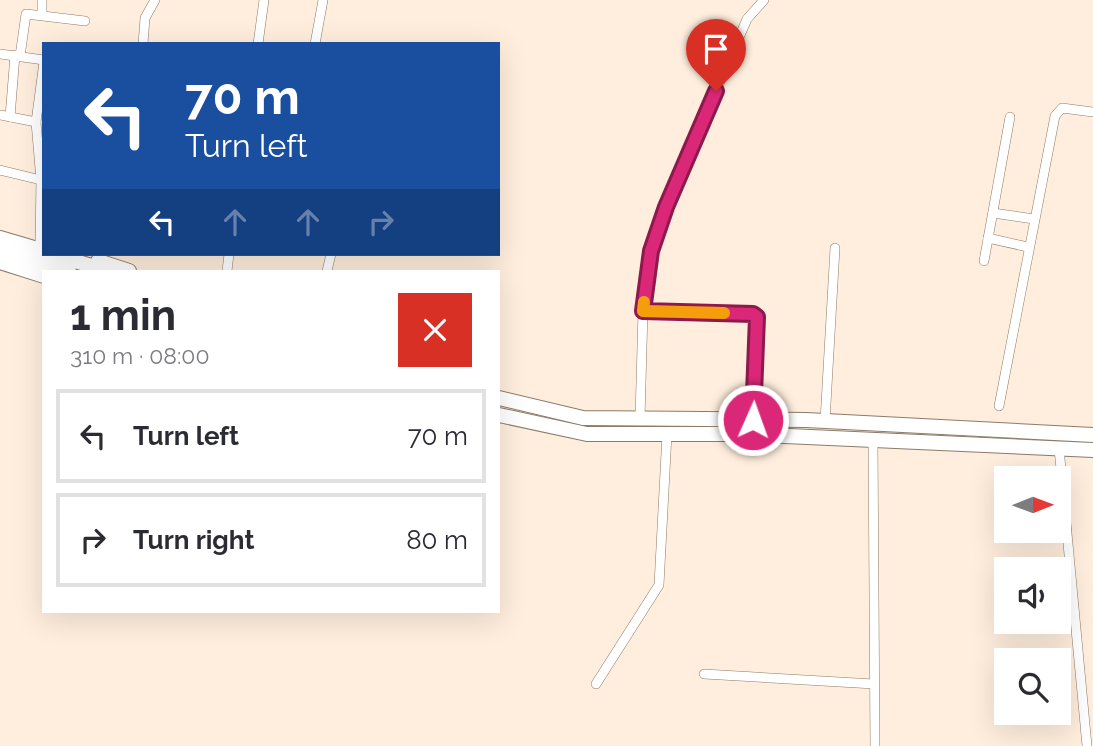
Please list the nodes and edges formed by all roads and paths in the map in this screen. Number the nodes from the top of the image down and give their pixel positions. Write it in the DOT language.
graph roads {
  1 [pos="42,0"];
  2 [pos="155,0"];
  3 [pos="264,0"];
  4 [pos="323,0"];
  5 [pos="764,0"];
  6 [pos="42,14"];
  7 [pos="85,21"];
  8 [pos="142,42"];
  9 [pos="258,42"];
  10 [pos="315,42"];
  11 [pos="0,54"];
  12 [pos="17,56"];
  13 [pos="42,61"];
  14 [pos="41,98"];
  15 [pos="1093,111"];
  16 [pos="5,116"];
  17 [pos="1010,117"];
  18 [pos="36,122"];
  19 [pos="42,162"];
  20 [pos="0,170"];
  21 [pos="41,180"];
  22 [pos="42,202"];
  23 [pos="993,213"];
  24 [pos="1034,219"];
  25 [pos="0,231"];
  26 [pos="0,238"];
  27 [pos="988,238"];
  28 [pos="42,247"];
  29 [pos="42,247"];
  30 [pos="1028,247"];
  31 [pos="835,248"];
  32 [pos="0,250"];
  33 [pos="59,256"];
  34 [pos="80,256"];
  35 [pos="984,261"];
  36 [pos="0,262"];
  37 [pos="66,270"];
  38 [pos="105,270"];
  39 [pos="126,270"];
  40 [pos="42,275"];
  41 [pos="643,311"];
  42 [pos="500,398"];
  43 [pos="999,406"];
  44 [pos="500,415"];
  45 [pos="640,418"];
  46 [pos="753,420"];
  47 [pos="825,421"];
  48 [pos="667,434"];
  49 [pos="1093,435"];
  50 [pos="873,441"];
  51 [pos="1059,448"];
  52 [pos="1093,450"];
  53 [pos="704,674"];
  54 [pos="596,684"];
  55 [pos="874,684"];
  56 [pos="875,746"];
  57 [pos="1087,746"];
  1 -- 6 [label="street"];
  2 -- 8 [label="street"];
  3 -- 9 [label="street"];
  4 -- 10 [label="street"];
  5 -- 41 [label="street"];
  6 -- 7 [label="street"];
  6 -- 12 [label="street"];
  11 -- 12 [label="street"];
  12 -- 13 [label="street"];
  12 -- 16 [label="street"];
  14 -- 18 [label="street"];
  15 -- 24 [label="street"];
  16 -- 18 [label="street"];
  17 -- 23 [label="street"];
  18 -- 19 [label="street"];
  19 -- 21 [label="street"];
  20 -- 21 [label="street"];
  21 -- 22 [label="street"];
  23 -- 24 [label="street"];
  23 -- 27 [label="street"];
  24 -- 30 [label="street"];
  25 -- 28 [label="main road"];
  26 -- 29 [label="main road"];
  27 -- 30 [label="street"];
  27 -- 35 [label="street"];
  30 -- 43 [label="street"];
  31 -- 47 [label="street"];
  32 -- 37 [label="main road"];
  33 -- 38 [label="main road"];
  34 -- 39 [label="main road"];
  36 -- 40 [label="main road"];
  41 -- 45 [label="street"];
  41 -- 46 [label="street"];
  42 -- 45 [label="main road"];
  44 -- 48 [label="main road"];
  45 -- 46 [label="main road"];
  46 -- 47 [label="main road"];
  47 -- 49 [label="main road"];
  48 -- 50 [label="main road"];
  48 -- 54 [label="street"];
  50 -- 51 [label="main road"];
  50 -- 55 [label="street"];
  51 -- 52 [label="main road"];
  51 -- 57 [label="street"];
  53 -- 55 [label="street"];
  55 -- 56 [label="street"];
}
